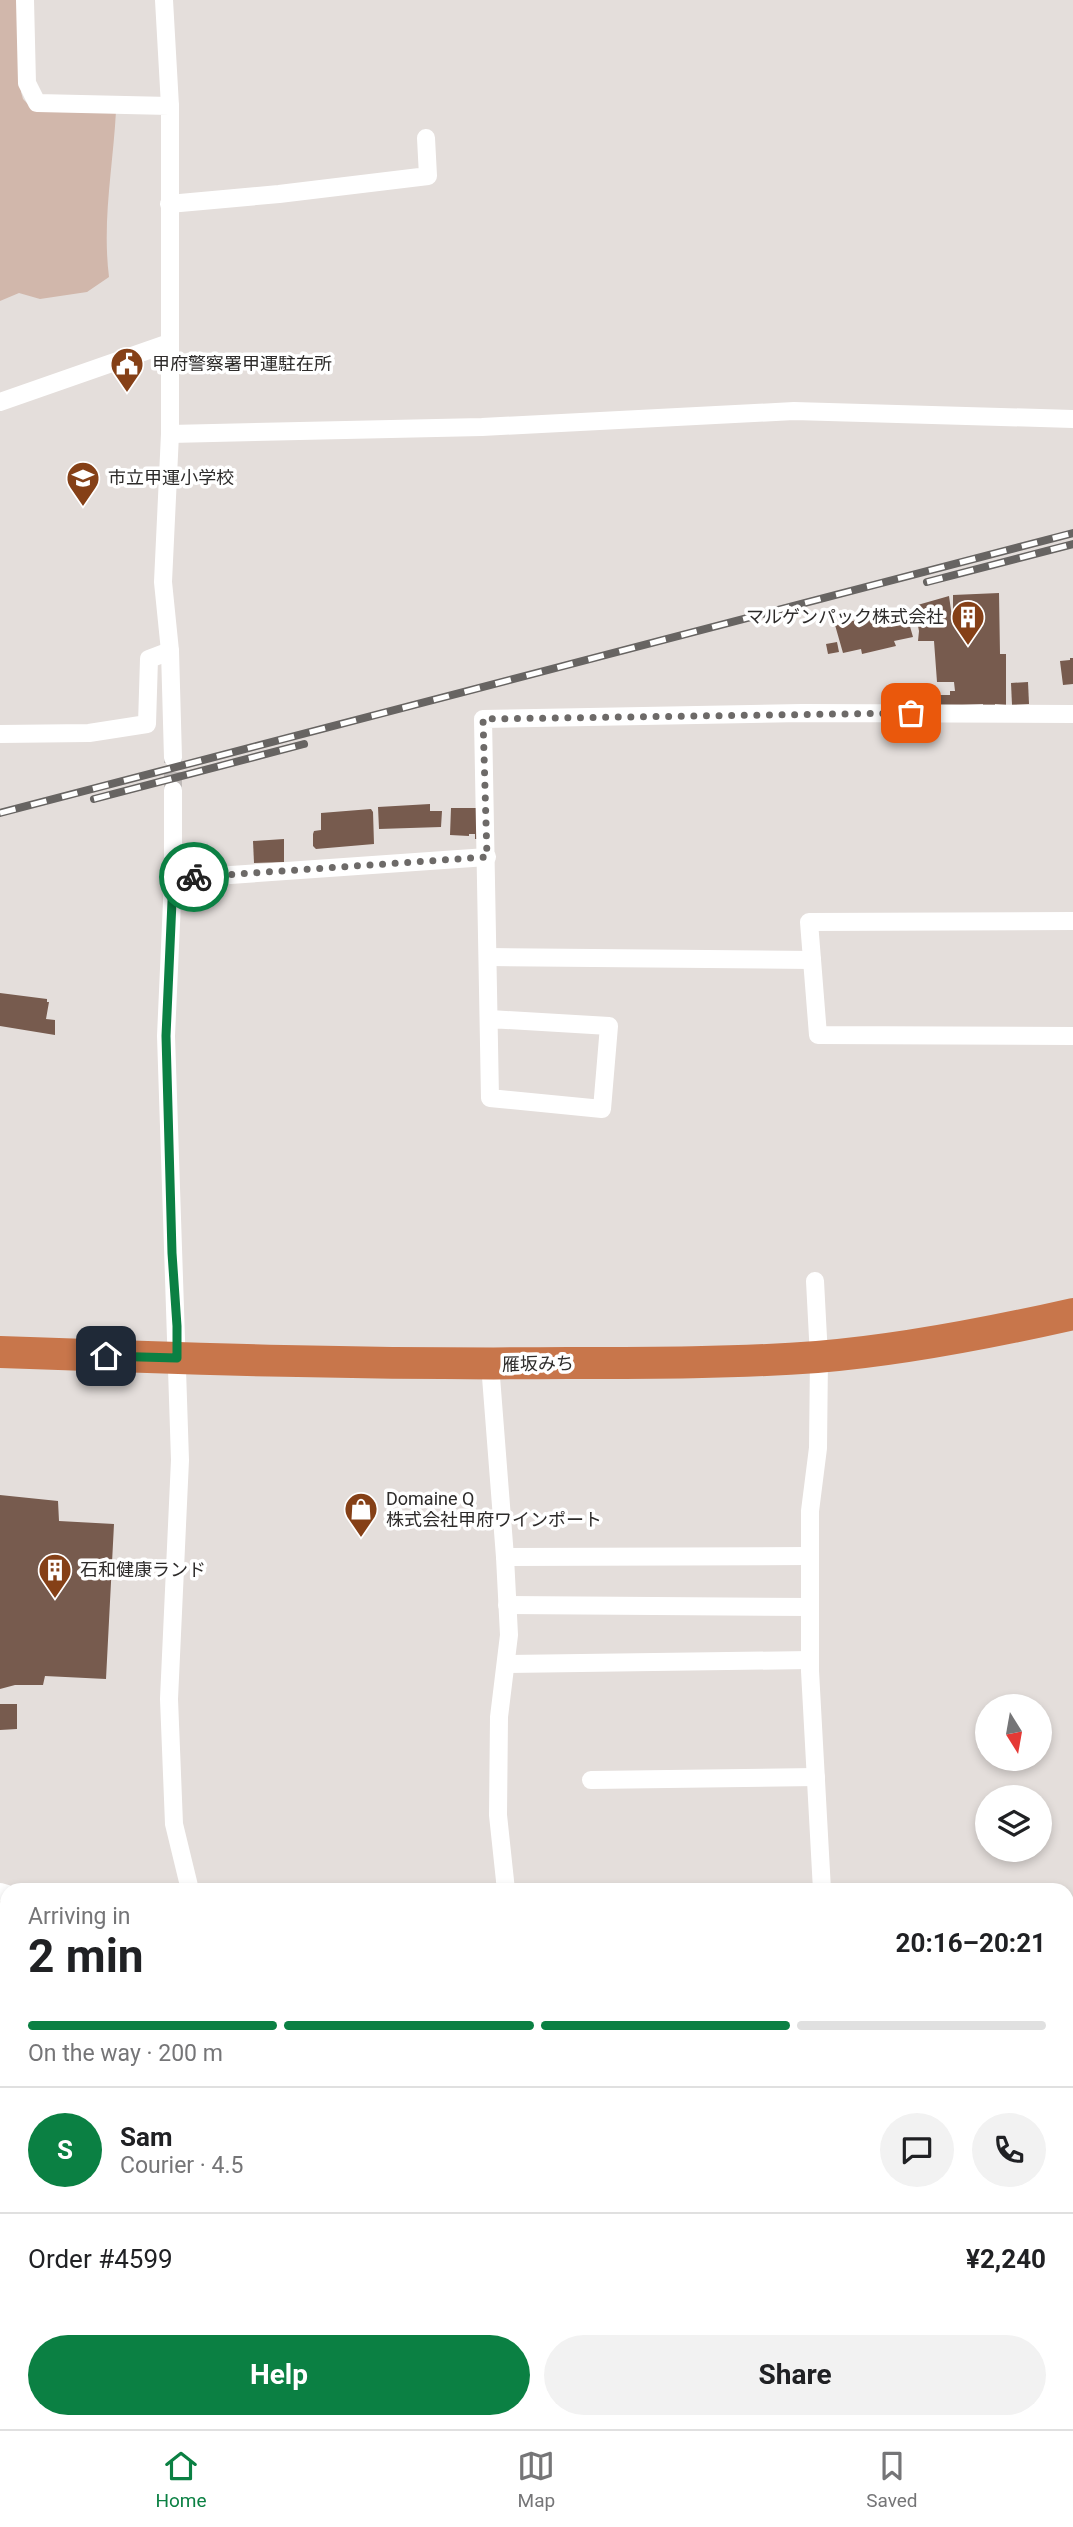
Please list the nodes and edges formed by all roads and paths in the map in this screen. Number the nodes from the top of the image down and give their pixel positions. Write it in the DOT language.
graph roads {
  1 [pos="25,0"];
  2 [pos="164,0"];
  3 [pos="170,106"];
  4 [pos="426,138"];
  5 [pos="169,204"];
  6 [pos="169,343"];
  7 [pos="0,401"];
  8 [pos="1073,419"];
  9 [pos="170,434"];
  10 [pos="170,651"];
  11 [pos="1073,714"];
  12 [pos="0,734"];
  13 [pos="173,758"];
  14 [pos="173,790"];
  15 [pos="487,857"];
  16 [pos="173,879"];
  17 [pos="1073,921"];
  18 [pos="489,957"];
  19 [pos="812,960"];
  20 [pos="490,1019"];
  21 [pos="1073,1036"];
  22 [pos="815,1281"];
  23 [pos="1073,1314"];
  24 [pos="0,1352"];
  25 [pos="819,1356"];
  26 [pos="177,1358"];
  27 [pos="490,1364"];
  28 [pos="810,1556"];
  29 [pos="505,1557"];
  30 [pos="507,1605"];
  31 [pos="810,1607"];
  32 [pos="810,1660"];
  33 [pos="506,1664"];
  34 [pos="816,1777"];
  35 [pos="591,1780"];
  36 [pos="188,1883"];
  37 [pos="505,1883"];
  38 [pos="822,1883"];
  1 -- 3 [label="street"];
  2 -- 3 [label="street"];
  3 -- 5 [label="street"];
  4 -- 5 [label="street"];
  5 -- 6 [label="street"];
  6 -- 7 [label="street"];
  6 -- 9 [label="street"];
  8 -- 9 [label="street"];
  9 -- 10 [label="street"];
  10 -- 12 [label="street"];
  10 -- 13 [label="street"];
  11 -- 15 [label="street"];
  14 -- 16 [label="street"];
  15 -- 16 [label="street"];
  15 -- 18 [label="street"];
  16 -- 26 [label="street"];
  17 -- 19 [label="street"];
  18 -- 19 [label="street"];
  18 -- 20 [label="street"];
  19 -- 21 [label="street"];
  20 -- 20 [label="street"];
  22 -- 25 [label="street"];
  23 -- 25 [label="highway, 雁坂みち"];
  24 -- 26 [label="highway, 雁坂みち"];
  25 -- 27 [label="highway, 雁坂みち"];
  25 -- 28 [label="street"];
  26 -- 27 [label="highway, 雁坂みち"];
  26 -- 36 [label="street"];
  27 -- 29 [label="street"];
  28 -- 29 [label="street"];
  28 -- 31 [label="street"];
  29 -- 30 [label="street"];
  30 -- 31 [label="street"];
  30 -- 33 [label="street"];
  31 -- 32 [label="street"];
  32 -- 33 [label="street"];
  32 -- 34 [label="street"];
  33 -- 37 [label="street"];
  34 -- 35 [label="street"];
  34 -- 38 [label="street"];
}
